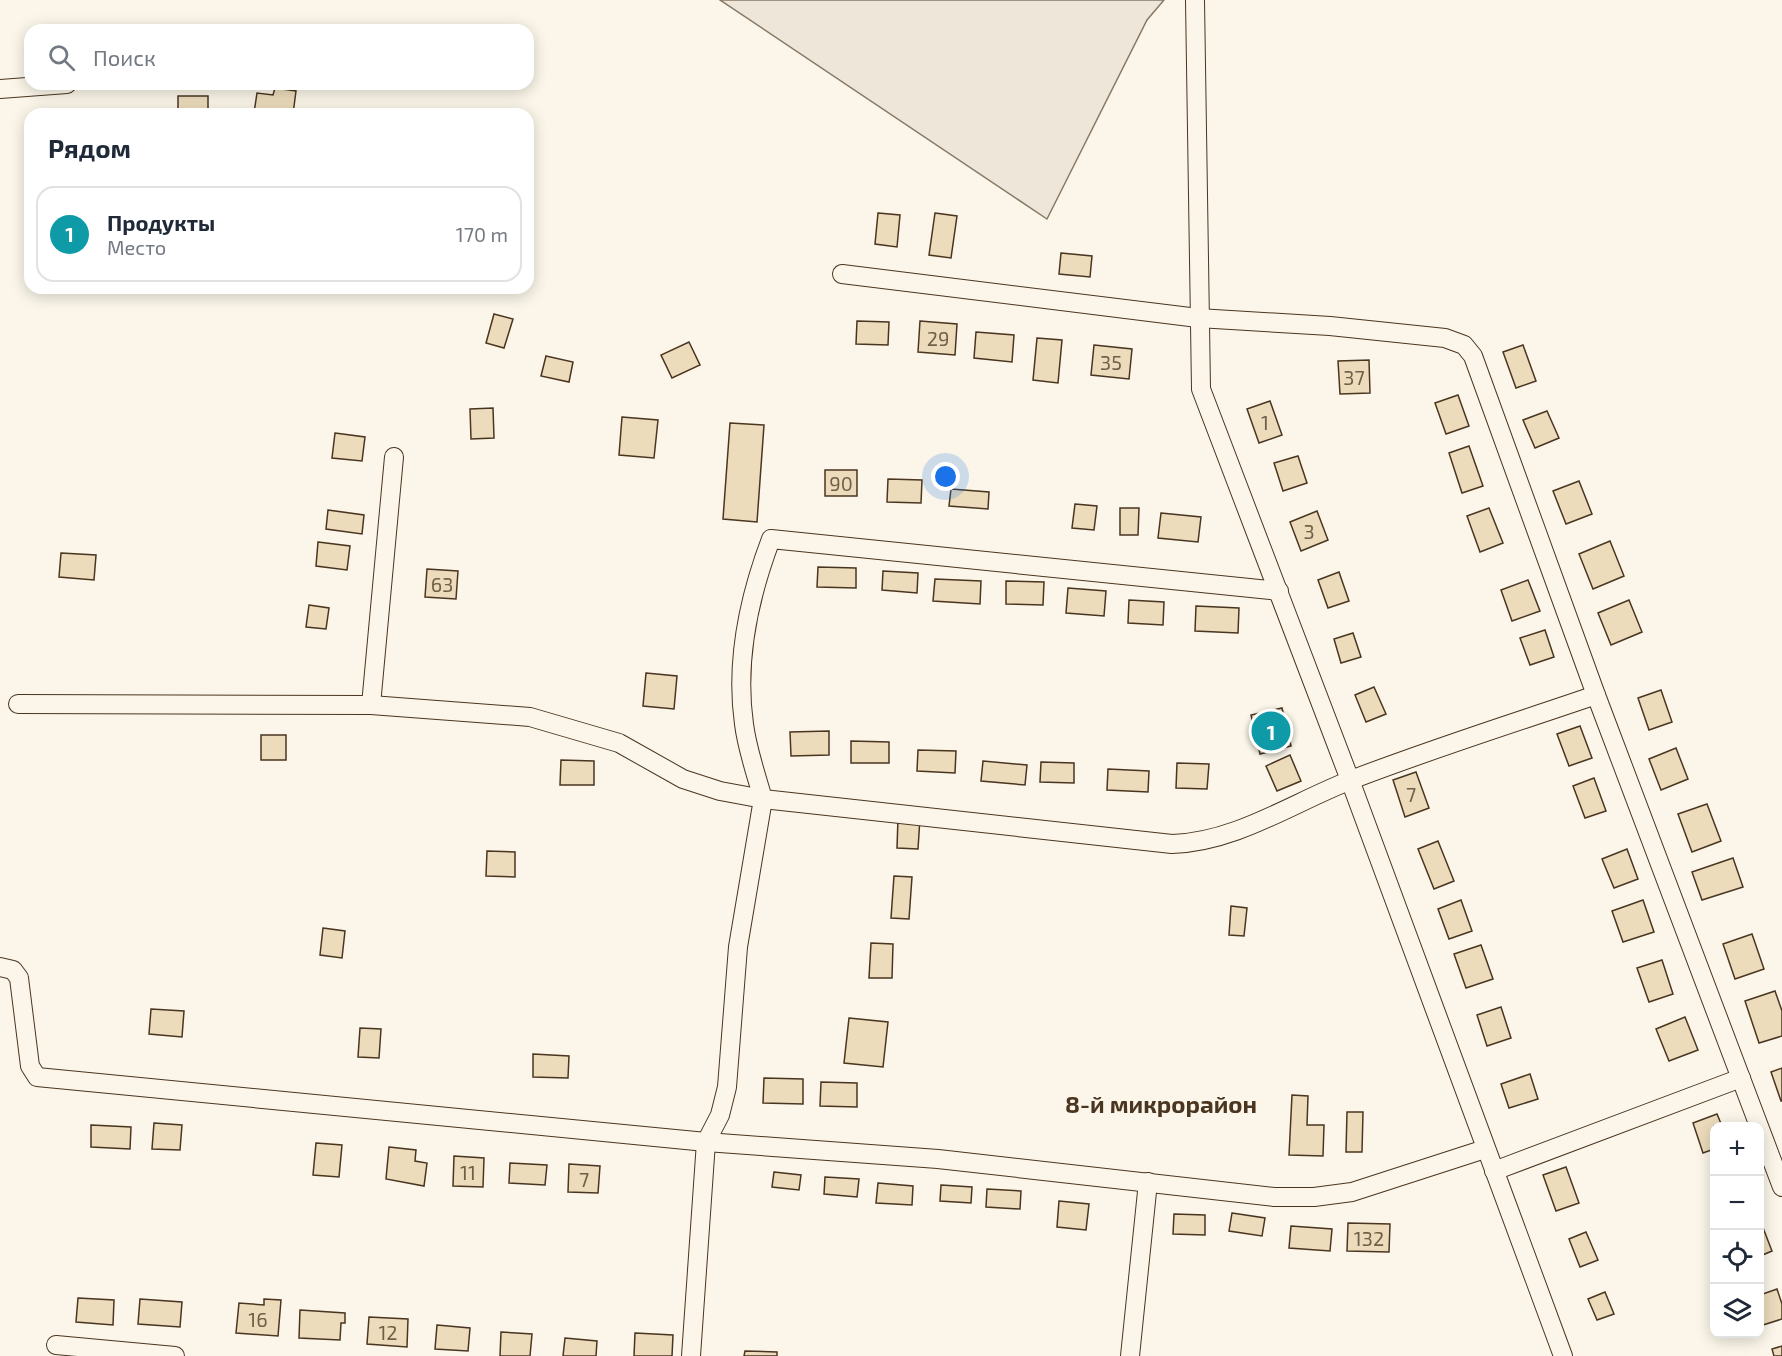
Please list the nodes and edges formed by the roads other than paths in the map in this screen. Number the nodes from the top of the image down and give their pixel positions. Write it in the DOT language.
graph roads {
  1 [pos="1195,0"];
  2 [pos="24,87"];
  3 [pos="0,89"];
  4 [pos="842,274"];
  5 [pos="1198,318"];
  6 [pos="394,457"];
  7 [pos="1279,591"];
  8 [pos="1596,695"];
  9 [pos="18,704"];
  10 [pos="371,705"];
  11 [pos="1350,780"];
  12 [pos="763,799"];
  13 [pos="0,967"];
  14 [pos="1742,1078"];
  15 [pos="706,1142"];
  16 [pos="1485,1149"];
  17 [pos="1494,1171"];
  18 [pos="1148,1182"];
  19 [pos="1782,1187"];
  20 [pos="56,1346"];
  21 [pos="175,1356"];
  22 [pos="691,1356"];
  23 [pos="1130,1356"];
  24 [pos="1563,1356"];
  1 -- 5 [label="street"];
  2 -- 3 [label="street"];
  4 -- 5 [label="street"];
  5 -- 7 [label="street"];
  5 -- 8 [label="street"];
  6 -- 10 [label="street"];
  7 -- 11 [label="street"];
  7 -- 12 [label="street"];
  8 -- 11 [label="street"];
  8 -- 14 [label="street"];
  9 -- 10 [label="street"];
  10 -- 12 [label="street"];
  11 -- 12 [label="street"];
  11 -- 16 [label="street"];
  12 -- 15 [label="street"];
  13 -- 15 [label="street"];
  14 -- 17 [label="street"];
  14 -- 19 [label="street"];
  15 -- 18 [label="street"];
  15 -- 22 [label="street"];
  16 -- 17 [label="street"];
  16 -- 18 [label="street"];
  17 -- 24 [label="street"];
  18 -- 23 [label="street"];
  20 -- 21 [label="street"];
}
